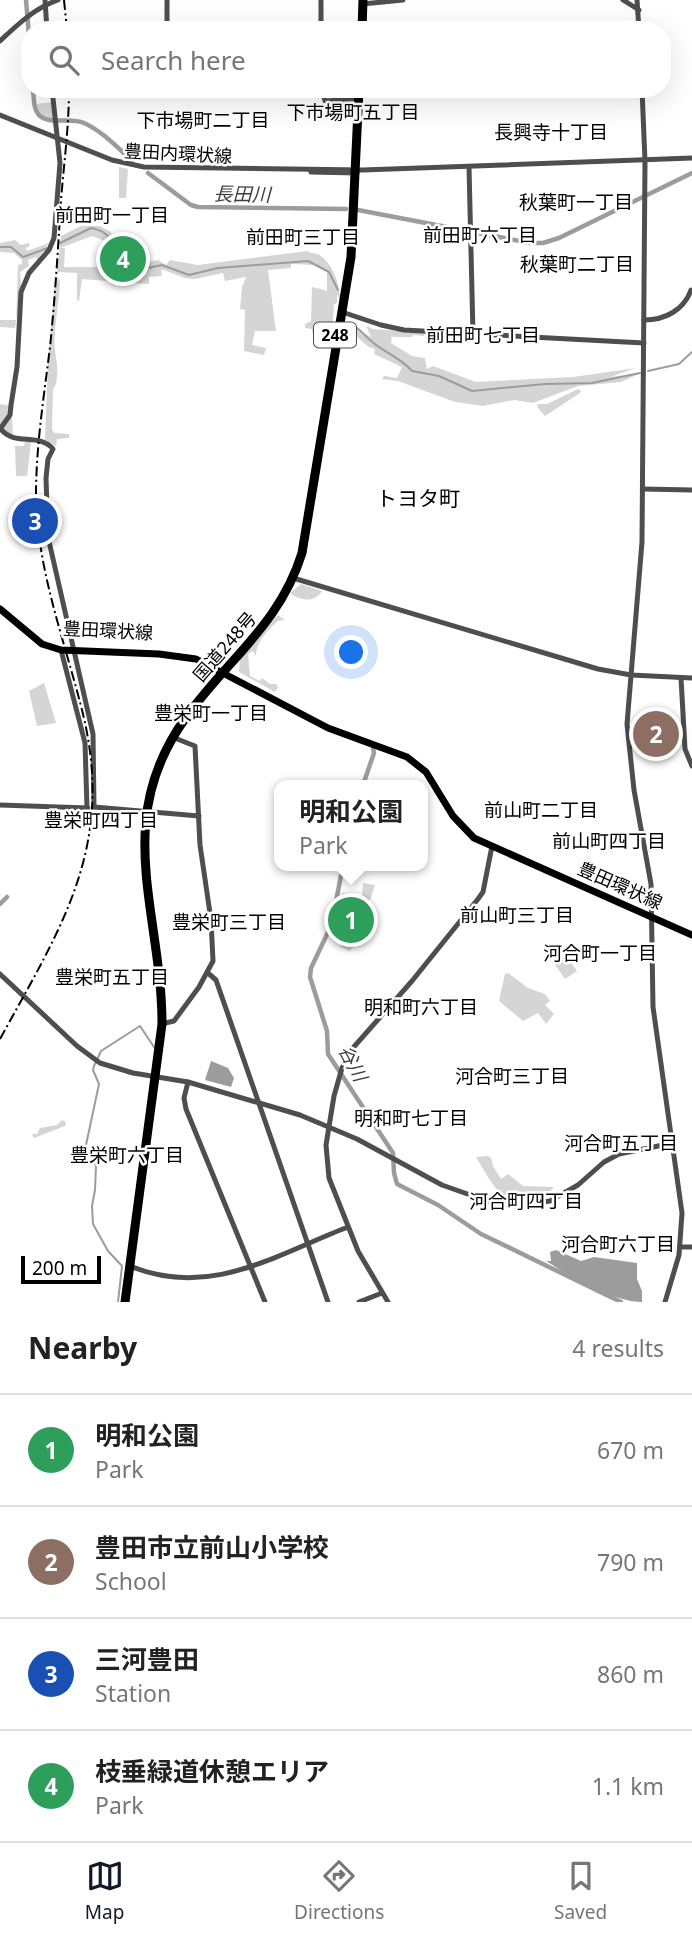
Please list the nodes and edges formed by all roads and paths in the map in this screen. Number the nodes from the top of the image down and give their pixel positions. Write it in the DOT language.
graph roads {
  1 [pos="58,0"];
  2 [pos="167,0"];
  3 [pos="321,0"];
  4 [pos="403,0"];
  5 [pos="623,0"];
  6 [pos="638,0"];
  7 [pos="45,2"];
  8 [pos="361,2"];
  9 [pos="639,10"];
  10 [pos="22,21"];
  11 [pos="46,21"];
  12 [pos="167,21"];
  13 [pos="321,21"];
  14 [pos="360,21"];
  15 [pos="639,21"];
  16 [pos="21,22"];
  17 [pos="0,41"];
  18 [pos="53,98"];
  19 [pos="357,98"];
  20 [pos="642,98"];
  21 [pos="0,117"];
  22 [pos="57,140"];
  23 [pos="692,158"];
  24 [pos="645,161"];
  25 [pos="469,167"];
  26 [pos="356,171"];
  27 [pos="691,290"];
  28 [pos="341,312"];
  29 [pos="644,320"];
  30 [pos="473,334"];
  31 [pos="644,343"];
  32 [pos="0,429"];
  33 [pos="643,489"];
  34 [pos="692,490"];
  35 [pos="291,578"];
  36 [pos="0,604"];
  37 [pos="0,609"];
  38 [pos="72,648"];
  39 [pos="61,650"];
  40 [pos="223,670"];
  41 [pos="631,675"];
  42 [pos="79,676"];
  43 [pos="681,678"];
  44 [pos="692,678"];
  45 [pos="68,679"];
  46 [pos="172,737"];
  47 [pos="692,766"];
  48 [pos="0,805"];
  49 [pos="91,808"];
  50 [pos="145,813"];
  51 [pos="199,816"];
  52 [pos="492,846"];
  53 [pos="653,918"];
  54 [pos="692,935"];
  55 [pos="208,972"];
  56 [pos="0,974"];
  57 [pos="160,1024"];
  58 [pos="154,1077"];
  59 [pos="188,1082"];
  60 [pos="258,1102"];
  61 [pos="328,1126"];
  62 [pos="673,1143"];
  63 [pos="348,1227"];
  64 [pos="308,1243"];
  65 [pos="680,1247"];
  66 [pos="692,1247"];
  67 [pos="130,1266"];
  68 [pos="251,1267"];
  69 [pos="382,1293"];
  70 [pos="123,1302"];
  71 [pos="265,1302"];
  72 [pos="328,1302"];
  73 [pos="359,1302"];
  74 [pos="388,1302"];
  75 [pos="665,1302"];
  1 -- 7 [label="street"];
  2 -- 12 [label="street"];
  3 -- 13 [label="street"];
  4 -- 8 [label="street"];
  5 -- 9 [label="street"];
  6 -- 9 [label="street"];
  7 -- 10 [label="street"];
  7 -- 11 [label="street"];
  8 -- 14 [label="highway"];
  9 -- 15 [label="street"];
  16 -- 17 [label="street"];
  18 -- 22 [label="street"];
  19 -- 26 [label="highway, 国道248号 / 248"];
  20 -- 24 [label="street"];
  21 -- 22 [label="street, 豊田内環状線"];
  22 -- 26 [label="street, 豊田内環状線"];
  22 -- 32 [label="street"];
  23 -- 24 [label="street, 豊田内環状線"];
  24 -- 25 [label="street, 豊田内環状線"];
  24 -- 29 [label="street"];
  25 -- 26 [label="street, 豊田内環状線"];
  25 -- 30 [label="street"];
  26 -- 28 [label="highway, 国道248号 / 248"];
  27 -- 29 [label="street"];
  28 -- 30 [label="street"];
  28 -- 35 [label="highway, 国道248号 / 248"];
  29 -- 31 [label="street"];
  30 -- 31 [label="street"];
  31 -- 33 [label="street"];
  32 -- 38 [label="street"];
  33 -- 34 [label="street"];
  33 -- 41 [label="street"];
  35 -- 40 [label="highway, 国道248号 / 248"];
  35 -- 41 [label="street"];
  36 -- 38 [label="main road, 豊田環状線"];
  37 -- 39 [label="main road, 豊田環状線"];
  38 -- 39 [label="main road, 豊田環状線"];
  38 -- 40 [label="main road, 豊田環状線"];
  38 -- 42 [label="street"];
  39 -- 45 [label="street"];
  40 -- 46 [label="highway, 国道248号 / 248"];
  40 -- 52 [label="main road, 豊田環状線"];
  41 -- 43 [label="street"];
  41 -- 53 [label="street"];
  42 -- 45 [label="street"];
  42 -- 49 [label="street"];
  43 -- 44 [label="street"];
  43 -- 47 [label="street"];
  45 -- 49 [label="street"];
  46 -- 50 [label="highway, 国道248号 / 248"];
  46 -- 51 [label="street"];
  48 -- 49 [label="street"];
  49 -- 50 [label="street"];
  50 -- 51 [label="street"];
  50 -- 57 [label="highway, 国道248号 / 248"];
  51 -- 55 [label="street"];
  52 -- 53 [label="main road, 豊田環状線"];
  52 -- 61 [label="street"];
  53 -- 54 [label="main road, 豊田環状線"];
  53 -- 62 [label="street"];
  55 -- 57 [label="street"];
  55 -- 60 [label="street"];
  56 -- 58 [label="street"];
  57 -- 58 [label="highway, 国道248号 / 248"];
  58 -- 59 [label="street"];
  58 -- 67 [label="highway, 国道248号 / 248"];
  58 -- 70 [label="highway, 国道248号 / 248"];
  59 -- 60 [label="street"];
  59 -- 68 [label="street"];
  60 -- 61 [label="street"];
  60 -- 64 [label="street"];
  61 -- 62 [label="street"];
  61 -- 63 [label="street"];
  62 -- 65 [label="street"];
  63 -- 64 [label="street"];
  63 -- 69 [label="street"];
  64 -- 68 [label="street"];
  64 -- 72 [label="street"];
  65 -- 66 [label="street"];
  65 -- 75 [label="street"];
  67 -- 68 [label="street"];
  67 -- 70 [label="highway, 国道248号 / 248"];
  68 -- 71 [label="street"];
  69 -- 73 [label="street"];
  69 -- 74 [label="street"];
}
